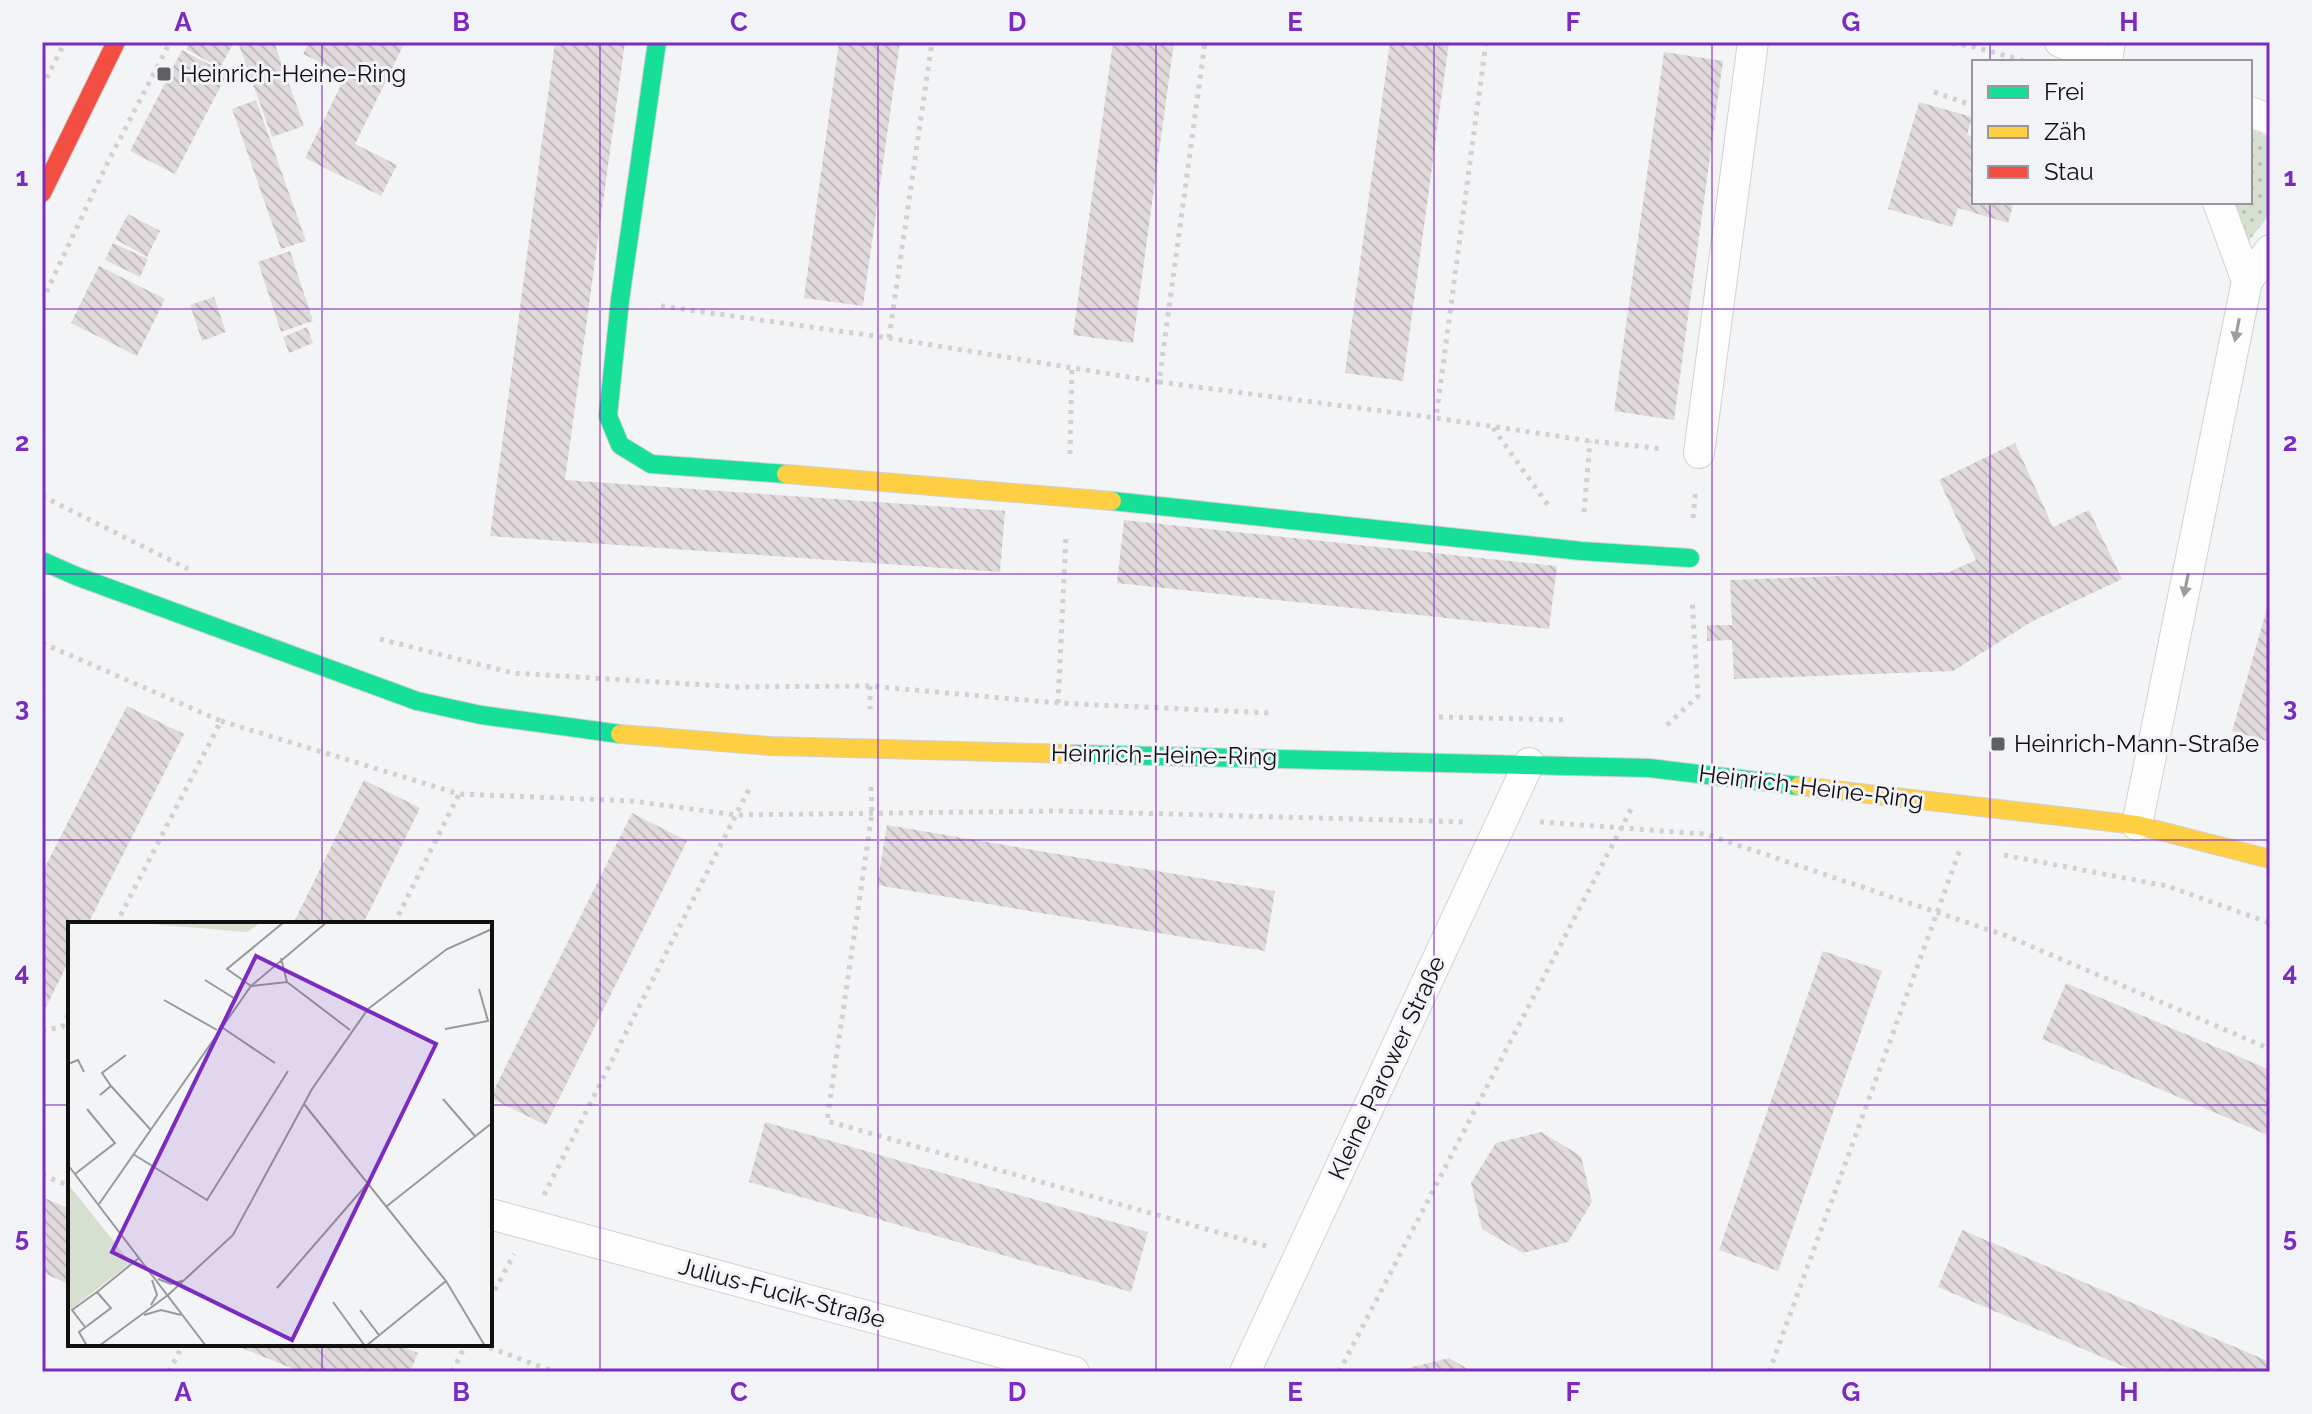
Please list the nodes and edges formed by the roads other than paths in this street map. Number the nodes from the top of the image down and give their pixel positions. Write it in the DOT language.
graph roads {
  1 [pos="657,42"];
  2 [pos="1753,42"];
  3 [pos="2060,42"];
  4 [pos="108,44"];
  5 [pos="2102,60"];
  6 [pos="42,193"];
  7 [pos="2219,204"];
  8 [pos="2270,250"];
  9 [pos="2247,281"];
  10 [pos="1699,453"];
  11 [pos="42,545"];
  12 [pos="1690,558"];
  13 [pos="42,561"];
  14 [pos="76,576"];
  15 [pos="1529,763"];
  16 [pos="2137,825"];
  17 [pos="2270,859"];
  18 [pos="492,1215"];
  19 [pos="1074,1372"];
  20 [pos="1245,1372"];
  1 -- 12 [label="street"];
  2 -- 10 [label="street"];
  3 -- 5 [label="street"];
  4 -- 6 [label="street"];
  7 -- 9 [label="street"];
  8 -- 9 [label="street"];
  9 -- 16 [label="street, one-way"];
  11 -- 14 [label="street, Heinrich-Heine-Ring"];
  13 -- 14 [label="street, Heinrich-Heine-Ring"];
  14 -- 15 [label="street, Heinrich-Heine-Ring"];
  15 -- 16 [label="street, Heinrich-Heine-Ring"];
  15 -- 20 [label="street, Kleine Parower Straße"];
  16 -- 17 [label="street, Heinrich-Heine-Ring"];
  18 -- 19 [label="street, Julius-Fucik-Straße"];
}
